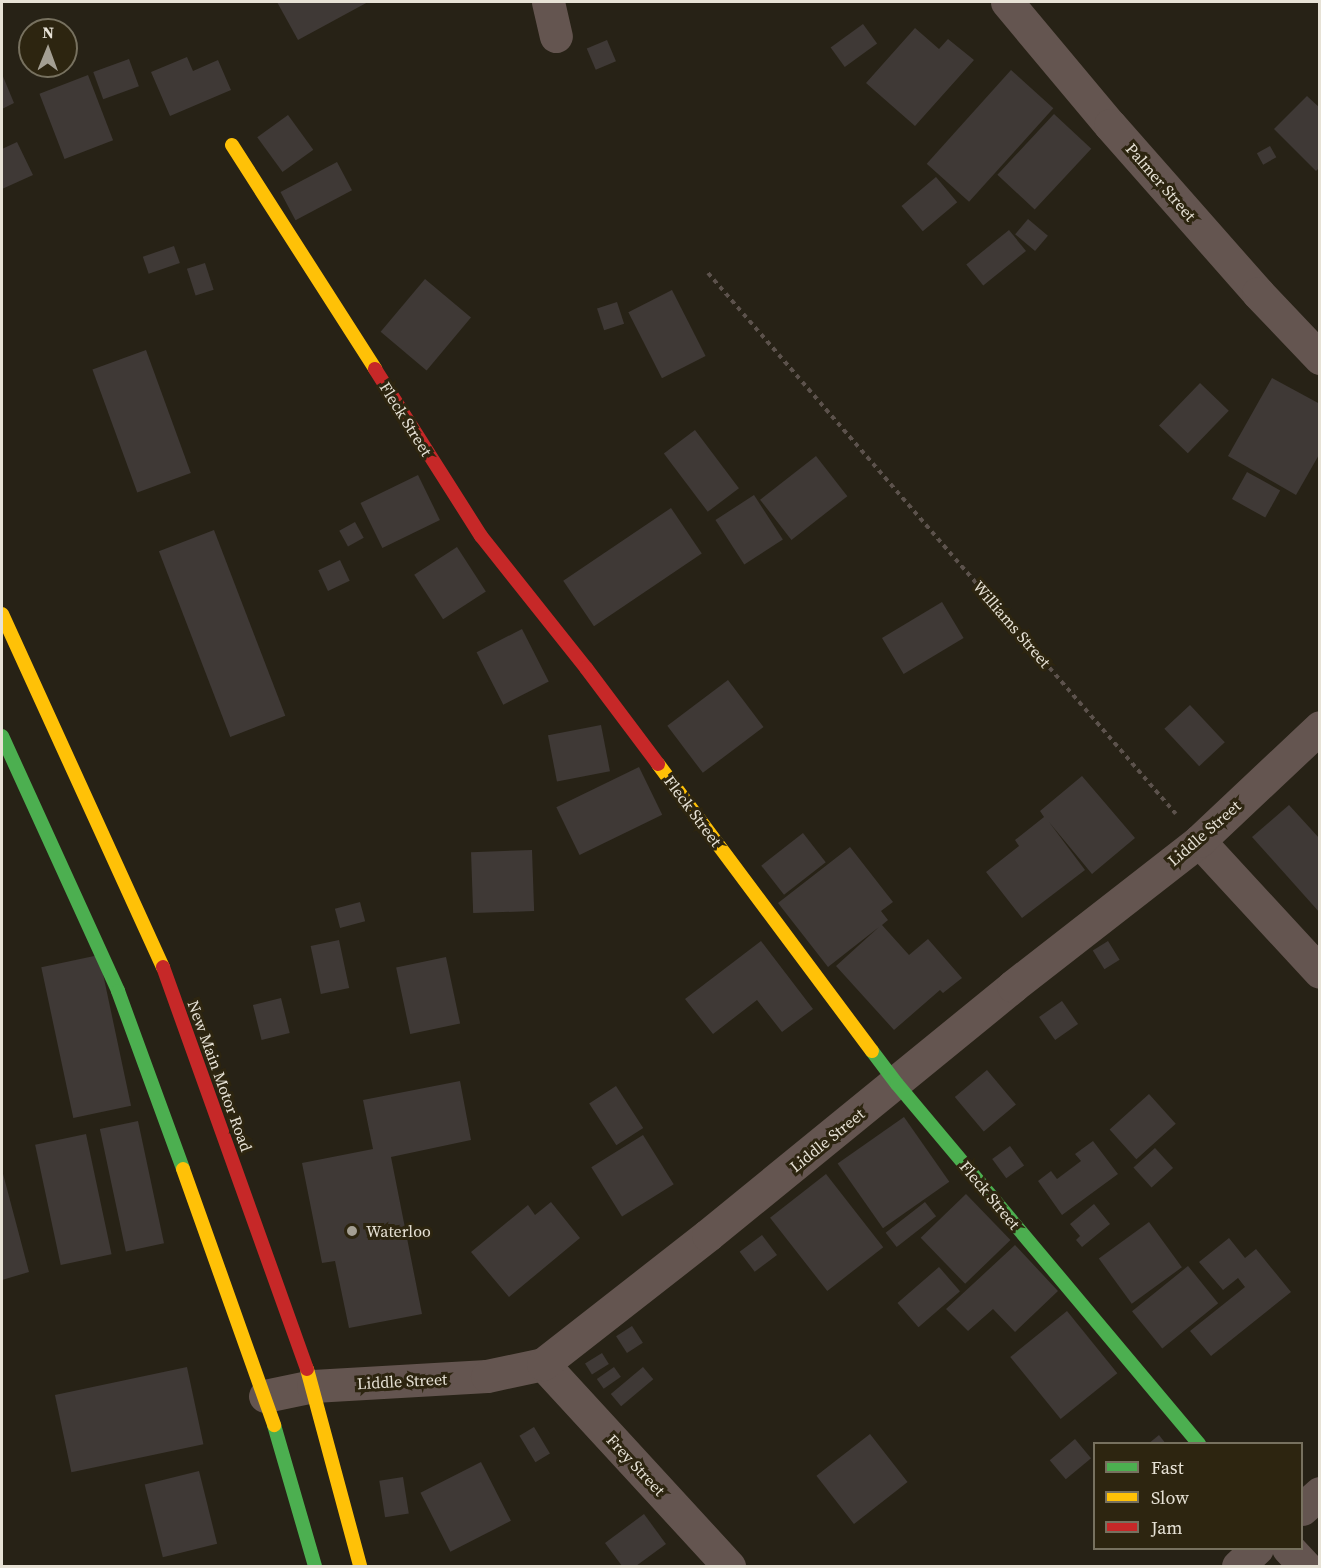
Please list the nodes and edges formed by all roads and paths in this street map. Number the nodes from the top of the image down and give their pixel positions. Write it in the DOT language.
graph roads {
  1 [pos="548,2"];
  2 [pos="1007,2"];
  3 [pos="556,36"];
  4 [pos="232,145"];
  5 [pos="708,273"];
  6 [pos="1320,358"];
  7 [pos="2,614"];
  8 [pos="1320,727"];
  9 [pos="2,736"];
  10 [pos="1199,841"];
  11 [pos="1320,972"];
  12 [pos="897,1084"];
  13 [pos="543,1364"];
  14 [pos="313,1386"];
  15 [pos="265,1396"];
  16 [pos="1198,1442"];
  17 [pos="1320,1493"];
  18 [pos="1303,1508"];
  19 [pos="1255,1550"];
  20 [pos="1290,1550"];
  21 [pos="315,1566"];
  22 [pos="360,1566"];
  23 [pos="729,1566"];
  24 [pos="1238,1566"];
  25 [pos="1305,1566"];
  1 -- 3 [label="street"];
  2 -- 6 [label="street, Palmer Street"];
  4 -- 12 [label="main road, Fleck Street"];
  5 -- 10 [label="path, Williams Street"];
  7 -- 14 [label="main road, New Main Motor Road"];
  8 -- 10 [label="street, Liddle Street"];
  9 -- 15 [label="main road"];
  10 -- 11 [label="street"];
  10 -- 12 [label="street, Liddle Street"];
  12 -- 13 [label="street, Liddle Street"];
  12 -- 16 [label="main road, Fleck Street"];
  13 -- 14 [label="street, Liddle Street"];
  13 -- 23 [label="street, Frey Street"];
  14 -- 15 [label="street, Liddle Street"];
  14 -- 22 [label="main road, New Main Motor Road"];
  15 -- 21 [label="main road"];
  17 -- 18 [label="street"];
  19 -- 24 [label="street"];
  20 -- 25 [label="street"];
}
